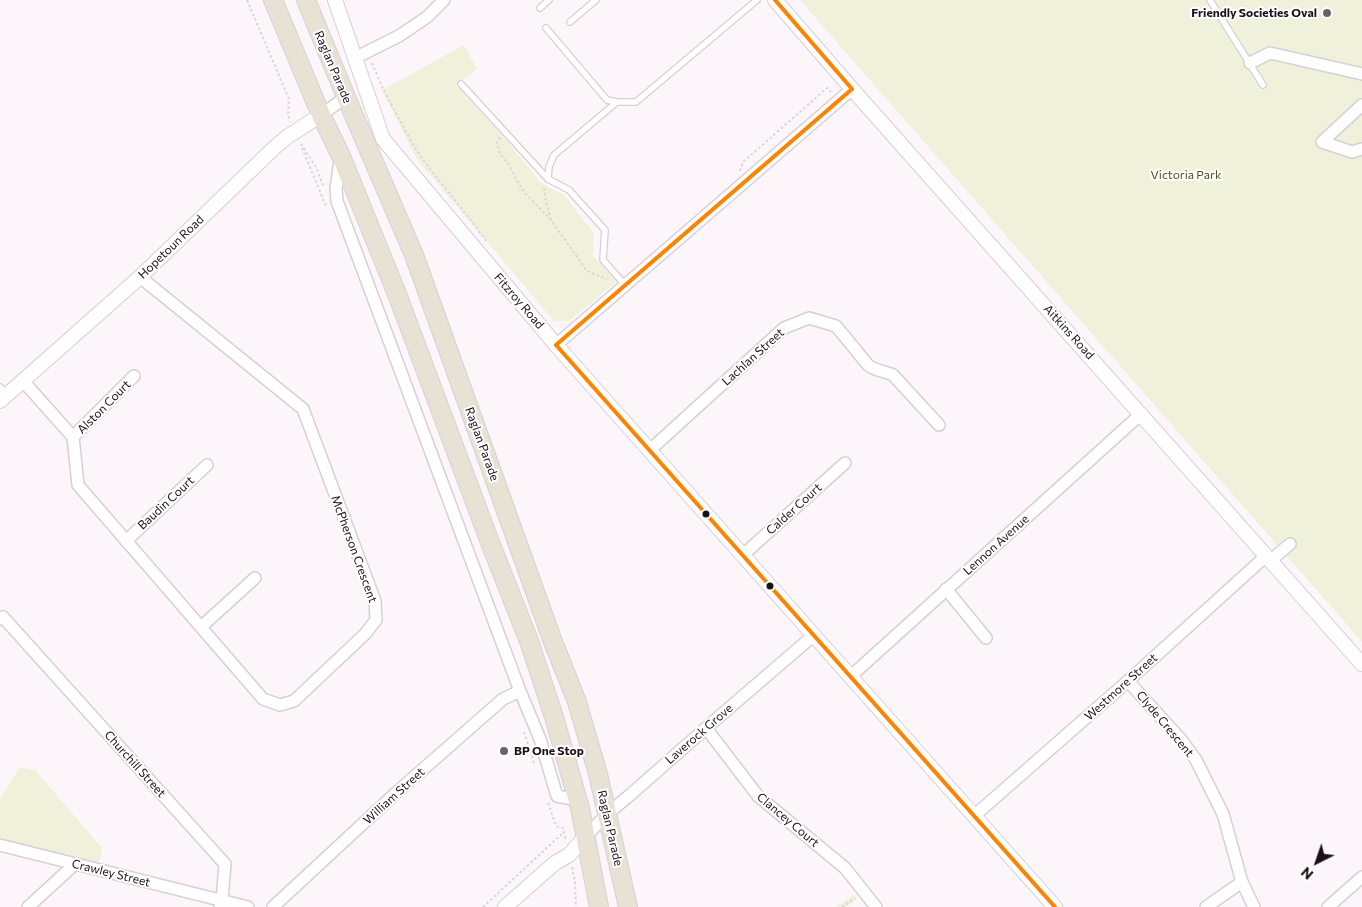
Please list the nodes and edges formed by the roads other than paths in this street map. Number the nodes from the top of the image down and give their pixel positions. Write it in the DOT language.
graph roads {
  1 [pos="272,0"];
  2 [pos="306,0"];
  3 [pos="335,0"];
  4 [pos="444,0"];
  5 [pos="549,0"];
  6 [pos="596,0"];
  7 [pos="757,0"];
  8 [pos="775,0"];
  9 [pos="1210,0"];
  10 [pos="540,8"];
  11 [pos="570,22"];
  12 [pos="546,28"];
  13 [pos="355,58"];
  14 [pos="1250,63"];
  15 [pos="1362,74"];
  16 [pos="461,84"];
  17 [pos="1263,85"];
  18 [pos="852,89"];
  19 [pos="346,97"];
  20 [pos="617,102"];
  21 [pos="1362,105"];
  22 [pos="321,114"];
  23 [pos="1362,149"];
  24 [pos="341,156"];
  25 [pos="548,179"];
  26 [pos="140,277"];
  27 [pos="626,286"];
  28 [pos="556,345"];
  29 [pos="134,376"];
  30 [pos="23,381"];
  31 [pos="2,395"];
  32 [pos="1141,414"];
  33 [pos="939,425"];
  34 [pos="73,437"];
  35 [pos="650,450"];
  36 [pos="845,463"];
  37 [pos="207,465"];
  38 [pos="126,541"];
  39 [pos="1290,544"];
  40 [pos="743,555"];
  41 [pos="1268,559"];
  42 [pos="255,578"];
  43 [pos="946,590"];
  44 [pos="1,618"];
  45 [pos="201,627"];
  46 [pos="814,635"];
  47 [pos="986,638"];
  48 [pos="1362,664"];
  49 [pos="851,676"];
  50 [pos="1128,681"];
  51 [pos="520,691"];
  52 [pos="706,728"];
  53 [pos="578,800"];
  54 [pos="607,814"];
  55 [pos="974,816"];
  56 [pos="586,836"];
  57 [pos="0,845"];
  58 [pos="75,864"];
  59 [pos="1362,877"];
  60 [pos="1242,882"];
  61 [pos="221,904"];
  62 [pos="629,904"];
  63 [pos="598,905"];
  64 [pos="28,907"];
  65 [pos="248,907"];
  66 [pos="273,907"];
  67 [pos="505,907"];
  68 [pos="876,907"];
  69 [pos="1055,907"];
  70 [pos="1206,907"];
  71 [pos="1254,907"];
  72 [pos="1328,907"];
  1 -- 22 [label="highway, Raglan Parade"];
  2 -- 19 [label="highway, Raglan Parade"];
  3 -- 13 [label="street, Fitzroy Road"];
  4 -- 13 [label="street"];
  5 -- 10 [label="lane"];
  6 -- 11 [label="lane"];
  7 -- 20 [label="lane"];
  8 -- 18 [label="street, Aitkins Road"];
  9 -- 14 [label="lane"];
  12 -- 20 [label="lane"];
  13 -- 28 [label="street, Fitzroy Road"];
  14 -- 15 [label="street"];
  14 -- 17 [label="lane"];
  16 -- 25 [label="lane"];
  18 -- 27 [label="street"];
  18 -- 32 [label="street, Aitkins Road"];
  19 -- 22 [label="street, Hopetoun Road"];
  19 -- 54 [label="highway, Raglan Parade"];
  20 -- 25 [label="lane"];
  21 -- 23 [label="street"];
  22 -- 24 [label="highway, Raglan Parade"];
  22 -- 26 [label="street, Hopetoun Road"];
  24 -- 51 [label="street, Raglan Parade"];
  24 -- 53 [label="highway, Raglan Parade"];
  25 -- 27 [label="lane"];
  26 -- 30 [label="street, Hopetoun Road"];
  26 -- 45 [label="street, McPherson Crescent"];
  27 -- 28 [label="street"];
  28 -- 35 [label="street, Fitzroy Road"];
  29 -- 34 [label="street, Alston Court"];
  30 -- 31 [label="street, Hopetoun Road"];
  30 -- 34 [label="street"];
  32 -- 41 [label="street, Aitkins Road"];
  32 -- 43 [label="street, Lennon Avenue"];
  33 -- 35 [label="street, Lachlan Street"];
  34 -- 38 [label="street, McPherson Crescent"];
  35 -- 40 [label="street, Fitzroy Road"];
  36 -- 40 [label="street, Calder Court"];
  37 -- 38 [label="street, Baudin Court"];
  38 -- 45 [label="street, McPherson Crescent"];
  39 -- 41 [label="street, Westmore Street"];
  40 -- 46 [label="street, Fitzroy Road"];
  41 -- 48 [label="street, Aitkins Road"];
  41 -- 50 [label="street, Westmore Street"];
  42 -- 45 [label="street"];
  43 -- 47 [label="street"];
  43 -- 49 [label="street, Lennon Avenue"];
  44 -- 61 [label="street, Churchill Street"];
  46 -- 49 [label="street, Fitzroy Road"];
  46 -- 52 [label="street, Laverock Grove"];
  49 -- 55 [label="street, Fitzroy Road"];
  50 -- 55 [label="street, Westmore Street"];
  50 -- 60 [label="street, Clyde Crescent"];
  51 -- 53 [label="street, Raglan Parade"];
  51 -- 66 [label="street, William Street"];
  52 -- 54 [label="street, Laverock Grove"];
  52 -- 68 [label="street, Clancey Court"];
  53 -- 56 [label="highway, Raglan Parade"];
  54 -- 56 [label="street, Laverock Grove"];
  54 -- 62 [label="highway, Raglan Parade"];
  55 -- 69 [label="street, Fitzroy Road"];
  56 -- 63 [label="highway, Raglan Parade"];
  56 -- 67 [label="street"];
  57 -- 58 [label="street, Crawley Street"];
  58 -- 61 [label="street, Crawley Street"];
  58 -- 64 [label="street"];
  59 -- 72 [label="street"];
  60 -- 70 [label="street"];
  60 -- 71 [label="street, Clyde Crescent"];
  61 -- 65 [label="street"];
}
